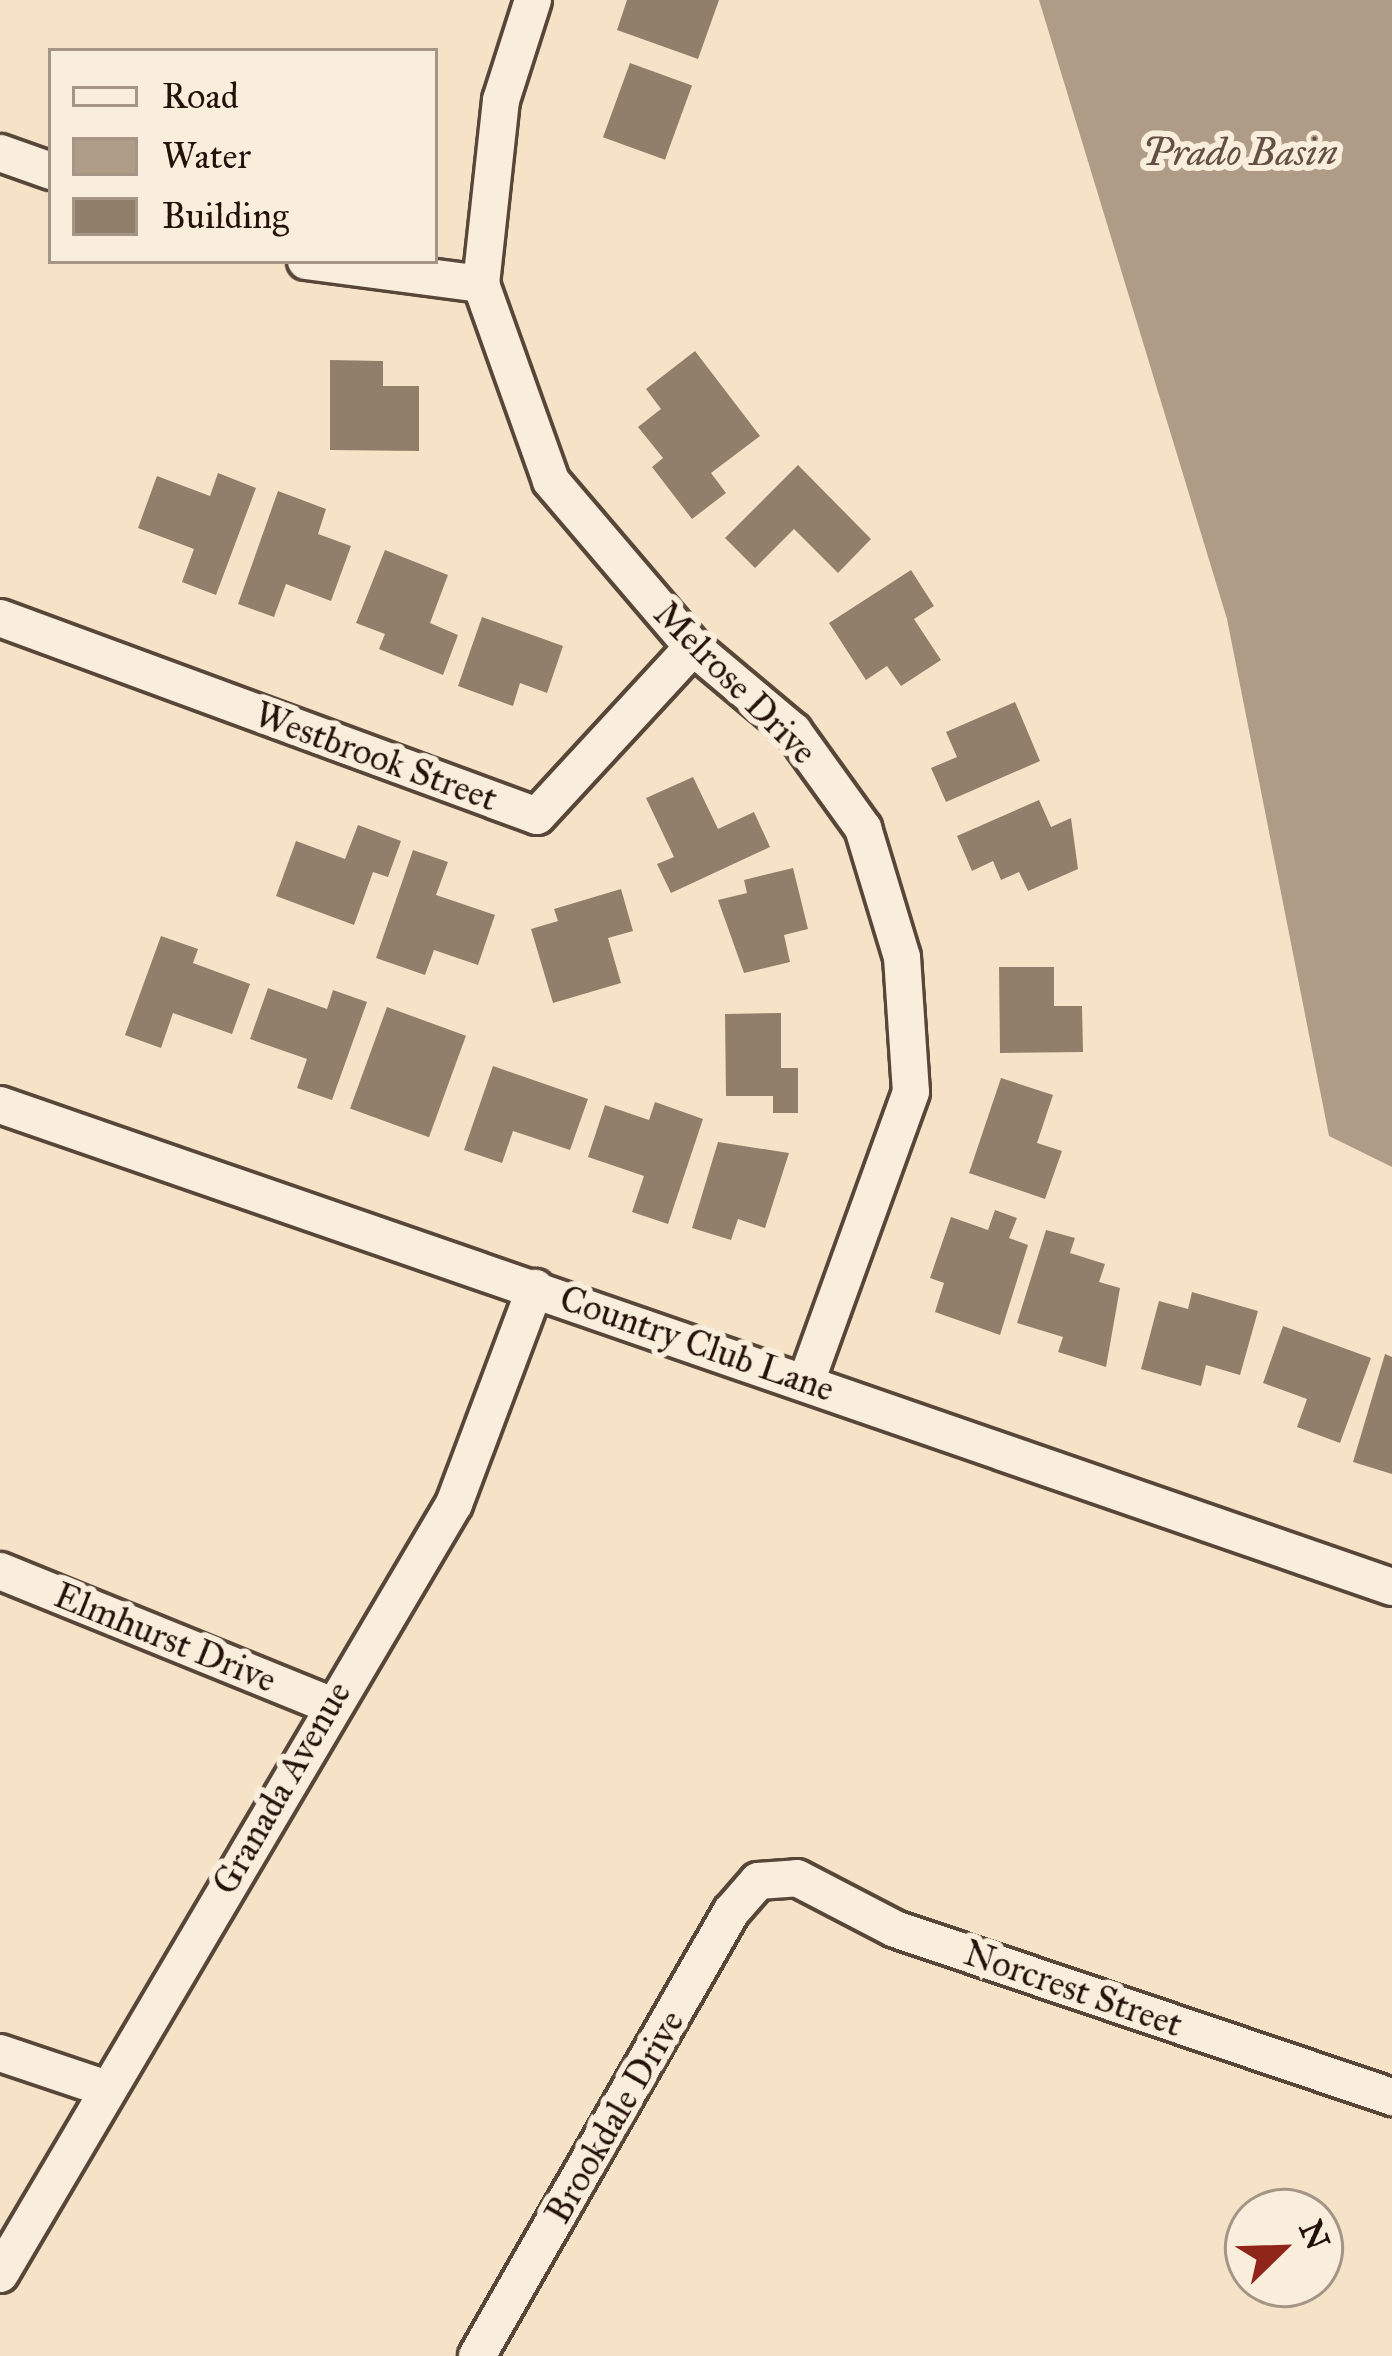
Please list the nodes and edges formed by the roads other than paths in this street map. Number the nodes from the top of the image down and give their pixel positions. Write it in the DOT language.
graph roads {
  1 [pos="533,0"];
  2 [pos="0,153"];
  3 [pos="48,170"];
  4 [pos="328,264"];
  5 [pos="481,284"];
  6 [pos="0,618"];
  7 [pos="693,647"];
  8 [pos="0,1105"];
  9 [pos="535,1288"];
  10 [pos="806,1382"];
  11 [pos="0,1571"];
  12 [pos="1392,1587"];
  13 [pos="330,1705"];
  14 [pos="758,1881"];
  15 [pos="0,2053"];
  16 [pos="106,2089"];
  17 [pos="1392,2097"];
  18 [pos="0,2274"];
  19 [pos="476,2356"];
  1 -- 5 [label="street, Melrose Drive"];
  2 -- 3 [label="street"];
  4 -- 5 [label="street"];
  5 -- 7 [label="street, Melrose Drive"];
  6 -- 7 [label="street, Westbrook Street"];
  7 -- 10 [label="street, Melrose Drive"];
  8 -- 9 [label="street, Country Club Lane"];
  9 -- 10 [label="street, Country Club Lane"];
  9 -- 13 [label="street, Granada Avenue"];
  10 -- 12 [label="street, Country Club Lane"];
  11 -- 13 [label="street, Elmhurst Drive"];
  13 -- 16 [label="street, Granada Avenue"];
  14 -- 17 [label="street, Norcrest Street"];
  14 -- 19 [label="street, Brookdale Drive"];
  15 -- 16 [label="street"];
  16 -- 18 [label="street, Granada Avenue"];
}
